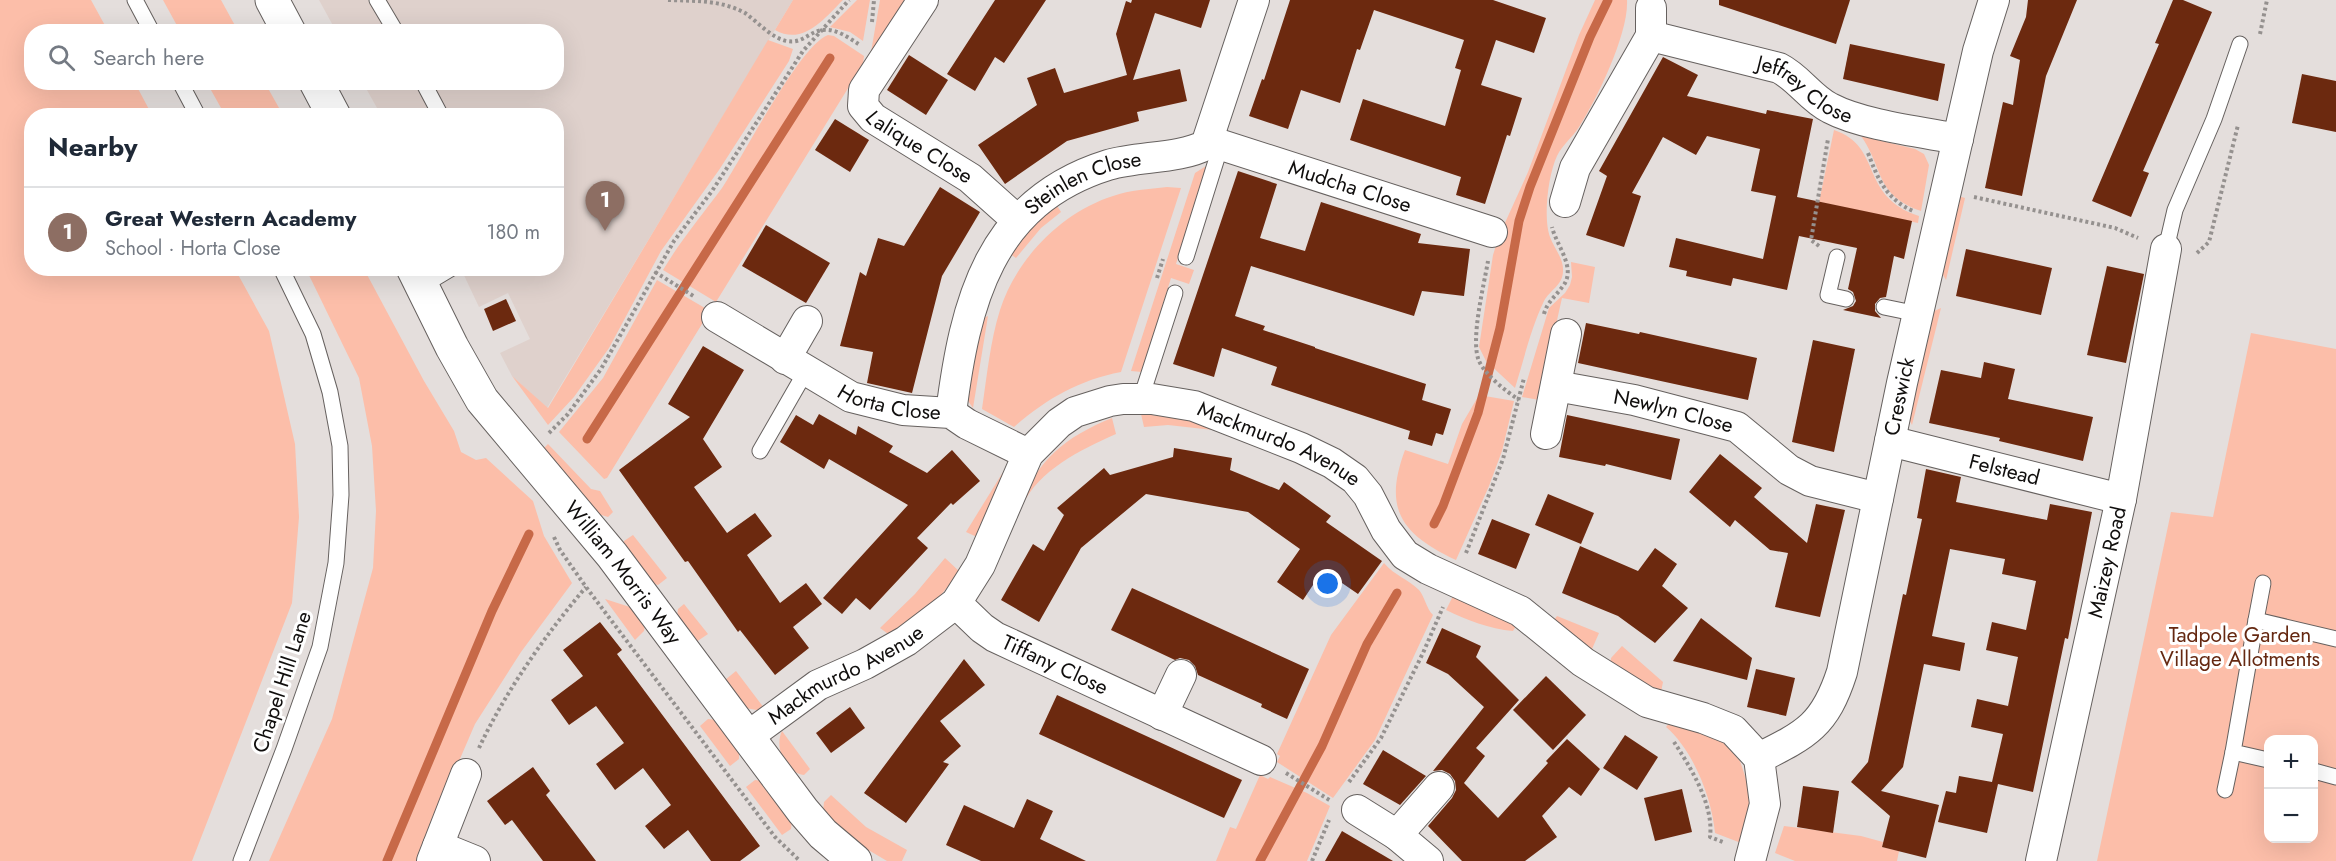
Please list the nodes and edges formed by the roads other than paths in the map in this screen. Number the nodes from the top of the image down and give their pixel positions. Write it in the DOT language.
graph roads {
  1 [pos="135,0"];
  2 [pos="272,0"];
  3 [pos="377,0"];
  4 [pos="923,0"];
  5 [pos="1254,0"];
  6 [pos="1994,0"];
  7 [pos="148,24"];
  8 [pos="285,24"];
  9 [pos="391,24"];
  10 [pos="2240,44"];
  11 [pos="184,90"];
  12 [pos="320,90"];
  13 [pos="427,90"];
  14 [pos="194,108"];
  15 [pos="330,108"];
  16 [pos="437,108"];
  17 [pos="1958,139"];
  18 [pos="1215,143"];
  19 [pos="1558,211"];
  20 [pos="1017,220"];
  21 [pos="1492,232"];
  22 [pos="1186,257"];
  23 [pos="1837,257"];
  24 [pos="2171,258"];
  25 [pos="285,276"];
  26 [pos="417,278"];
  27 [pos="1175,293"];
  28 [pos="1846,299"];
  29 [pos="1884,307"];
  30 [pos="1918,314"];
  31 [pos="717,317"];
  32 [pos="807,321"];
  33 [pos="1554,327"];
  34 [pos="796,365"];
  35 [pos="1556,386"];
  36 [pos="1141,398"];
  37 [pos="951,413"];
  38 [pos="1546,434"];
  39 [pos="1890,441"];
  40 [pos="760,451"];
  41 [pos="1028,454"];
  42 [pos="1878,498"];
  43 [pos="2121,499"];
  44 [pos="2263,583"];
  45 [pos="956,603"];
  46 [pos="2256,620"];
  47 [pos="2336,639"];
  48 [pos="1181,675"];
  49 [pos="1162,715"];
  50 [pos="747,737"];
  51 [pos="2233,752"];
  52 [pos="1759,758"];
  53 [pos="2264,759"];
  54 [pos="1272,766"];
  55 [pos="2318,772"];
  56 [pos="466,774"];
  57 [pos="2336,777"];
  58 [pos="1439,787"];
  59 [pos="2225,790"];
  60 [pos="1345,803"];
  61 [pos="1397,835"];
  62 [pos="435,854"];
  63 [pos="1752,856"];
  64 [pos="241,861"];
  65 [pos="475,861"];
  66 [pos="855,861"];
  67 [pos="1428,861"];
  68 [pos="2041,861"];
  1 -- 7 [label="lane"];
  2 -- 8 [label="street"];
  3 -- 9 [label="lane"];
  4 -- 20 [label="street, Lalique Close"];
  5 -- 18 [label="street"];
  6 -- 17 [label="street, Creswick"];
  10 -- 24 [label="lane, Maizey Road"];
  11 -- 14 [label="lane"];
  12 -- 15 [label="street"];
  13 -- 16 [label="lane"];
  17 -- 19 [label="street, Jeffrey Close"];
  17 -- 30 [label="street, Creswick"];
  18 -- 20 [label="street, Steinlen Close"];
  18 -- 21 [label="street, Mudcha Close"];
  18 -- 22 [label="lane"];
  20 -- 37 [label="street, Steinlen Close"];
  23 -- 28 [label="lane"];
  24 -- 43 [label="street, Maizey Road"];
  25 -- 64 [label="lane, Chapel Hill Lane"];
  26 -- 50 [label="street, William Morris Way"];
  27 -- 36 [label="lane"];
  29 -- 30 [label="lane"];
  30 -- 39 [label="street, Creswick"];
  31 -- 34 [label="street, Horta Close"];
  32 -- 34 [label="street"];
  33 -- 35 [label="street"];
  34 -- 37 [label="street, Horta Close"];
  34 -- 40 [label="lane"];
  35 -- 38 [label="street"];
  35 -- 42 [label="street, Newlyn Close"];
  36 -- 41 [label="street, Mackmurdo Avenue"];
  36 -- 52 [label="street, Mackmurdo Avenue"];
  37 -- 41 [label="street, Horta Close"];
  39 -- 42 [label="street, Creswick"];
  39 -- 43 [label="street, Felstead"];
  41 -- 45 [label="street, Mackmurdo Avenue"];
  42 -- 52 [label="street, Creswick"];
  43 -- 68 [label="street, Maizey Road"];
  44 -- 46 [label="lane"];
  45 -- 49 [label="street, Tiffany Close"];
  45 -- 50 [label="street, Mackmurdo Avenue"];
  46 -- 47 [label="lane"];
  46 -- 51 [label="lane"];
  48 -- 49 [label="street"];
  49 -- 54 [label="street, Tiffany Close"];
  50 -- 66 [label="street, William Morris Way"];
  51 -- 53 [label="lane"];
  51 -- 59 [label="lane"];
  52 -- 63 [label="street"];
  55 -- 57 [label="lane"];
  56 -- 62 [label="street"];
  58 -- 61 [label="street"];
  60 -- 61 [label="street"];
  61 -- 67 [label="street"];
  62 -- 65 [label="street"];
}
